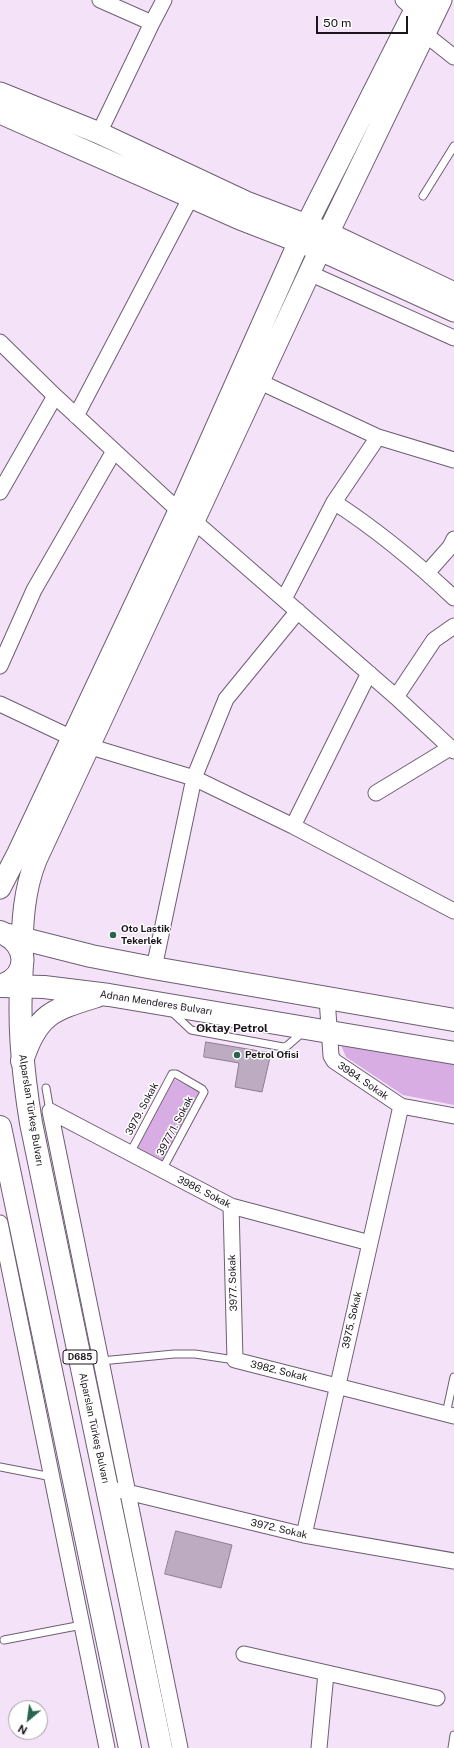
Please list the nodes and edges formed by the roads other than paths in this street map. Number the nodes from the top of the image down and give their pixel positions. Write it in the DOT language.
graph roads {
  1 [pos="100,0"];
  2 [pos="164,0"];
  3 [pos="441,0"];
  4 [pos="413,4"];
  5 [pos="152,23"];
  6 [pos="424,34"];
  7 [pos="454,57"];
  8 [pos="0,93"];
  9 [pos="0,113"];
  10 [pos="99,132"];
  11 [pos="454,146"];
  12 [pos="90,153"];
  13 [pos="423,196"];
  14 [pos="190,197"];
  15 [pos="303,234"];
  16 [pos="324,242"];
  17 [pos="309,273"];
  18 [pos="454,293"];
  19 [pos="454,311"];
  20 [pos="454,338"];
  21 [pos="0,342"];
  22 [pos="258,381"];
  23 [pos="55,396"];
  24 [pos="76,416"];
  25 [pos="378,437"];
  26 [pos="114,451"];
  27 [pos="454,460"];
  28 [pos="0,492"];
  29 [pos="334,502"];
  30 [pos="187,516"];
  31 [pos="454,539"];
  32 [pos="427,573"];
  33 [pos="454,598"];
  34 [pos="284,599"];
  35 [pos="298,611"];
  36 [pos="454,626"];
  37 [pos="0,666"];
  38 [pos="369,673"];
  39 [pos="396,697"];
  40 [pos="0,704"];
  41 [pos="80,742"];
  42 [pos="452,749"];
  43 [pos="194,778"];
  44 [pos="376,794"];
  45 [pos="293,826"];
  46 [pos="0,888"];
  47 [pos="454,911"];
  48 [pos="15,945"];
  49 [pos="154,968"];
  50 [pos="7,986"];
  51 [pos="105,994"];
  52 [pos="327,998"];
  53 [pos="454,1020"];
  54 [pos="329,1032"];
  55 [pos="454,1053"];
  56 [pos="22,1061"];
  57 [pos="172,1074"];
  58 [pos="46,1088"];
  59 [pos="400,1106"];
  60 [pos="50,1111"];
  61 [pos="454,1116"];
  62 [pos="0,1127"];
  63 [pos="2,1150"];
  64 [pos="130,1153"];
  65 [pos="162,1170"];
  66 [pos="231,1206"];
  67 [pos="0,1223"];
  68 [pos="370,1243"];
  69 [pos="236,1360"];
  70 [pos="101,1361"];
  71 [pos="454,1376"];
  72 [pos="338,1386"];
  73 [pos="450,1415"];
  74 [pos="0,1467"];
  75 [pos="52,1477"];
  76 [pos="106,1487"];
  77 [pos="127,1492"];
  78 [pos="304,1535"];
  79 [pos="454,1561"];
  80 [pos="82,1625"];
  81 [pos="4,1640"];
  82 [pos="244,1654"];
  83 [pos="326,1673"];
  84 [pos="437,1698"];
  85 [pos="454,1735"];
  86 [pos="107,1748"];
  87 [pos="130,1748"];
  88 [pos="161,1748"];
  89 [pos="180,1748"];
  90 [pos="319,1748"];
  91 [pos="452,1748"];
  1 -- 5 [label="street"];
  2 -- 5 [label="street"];
  3 -- 6 [label="main road"];
  4 -- 15 [label="main road"];
  5 -- 10 [label="street"];
  6 -- 7 [label="street"];
  6 -- 16 [label="main road"];
  8 -- 10 [label="main road"];
  9 -- 12 [label="main road"];
  10 -- 12 [label="main road"];
  10 -- 15 [label="main road"];
  11 -- 13 [label="lane"];
  12 -- 14 [label="main road"];
  14 -- 15 [label="main road"];
  14 -- 24 [label="street"];
  15 -- 16 [label="main road"];
  15 -- 30 [label="main road"];
  16 -- 17 [label="main road"];
  16 -- 18 [label="main road"];
  16 -- 19 [label="main road"];
  17 -- 20 [label="street"];
  17 -- 22 [label="main road"];
  21 -- 23 [label="street"];
  22 -- 25 [label="street"];
  22 -- 30 [label="main road"];
  23 -- 24 [label="street"];
  23 -- 28 [label="street"];
  24 -- 26 [label="street"];
  25 -- 27 [label="street"];
  25 -- 29 [label="street"];
  26 -- 30 [label="street"];
  26 -- 37 [label="street"];
  29 -- 32 [label="street"];
  29 -- 34 [label="street"];
  30 -- 34 [label="street"];
  30 -- 41 [label="main road"];
  31 -- 32 [label="street"];
  32 -- 33 [label="street"];
  34 -- 35 [label="street"];
  35 -- 38 [label="street"];
  35 -- 43 [label="street"];
  36 -- 39 [label="street"];
  38 -- 39 [label="street"];
  38 -- 45 [label="street"];
  39 -- 42 [label="street"];
  40 -- 41 [label="street"];
  41 -- 43 [label="street"];
  41 -- 46 [label="main road"];
  41 -- 48 [label="main road"];
  42 -- 44 [label="street"];
  43 -- 45 [label="street"];
  43 -- 49 [label="street"];
  45 -- 47 [label="street"];
  48 -- 49 [label="main road"];
  48 -- 50 [label="main road, Alparslan Türkeş Bulvarı / D685"];
  49 -- 52 [label="main road"];
  50 -- 51 [label="main road, Adnan Menderes Bulvarı"];
  50 -- 56 [label="main road, Alparslan Türkeş Bulvarı / D685"];
  51 -- 54 [label="main road, Adnan Menderes Bulvarı"];
  51 -- 56 [label="main road"];
  52 -- 53 [label="main road"];
  52 -- 54 [label="street, 3984. Sokak"];
  54 -- 55 [label="main road, Adnan Menderes Bulvarı"];
  54 -- 59 [label="street, 3984. Sokak"];
  56 -- 76 [label="main road, Alparslan Türkeş Bulvarı / D685"];
  57 -- 64 [label="lane, 3979. Sokak"];
  57 -- 65 [label="lane, 3977/1. Sokak"];
  58 -- 60 [label="lane"];
  59 -- 61 [label="street, 3984. Sokak"];
  59 -- 68 [label="street, 3975. Sokak"];
  60 -- 64 [label="street, 3986. Sokak"];
  60 -- 70 [label="street"];
  62 -- 63 [label="main road, D685"];
  63 -- 87 [label="main road, D685"];
  64 -- 65 [label="street, 3986. Sokak"];
  65 -- 66 [label="street, 3986. Sokak"];
  66 -- 68 [label="street, 3986. Sokak"];
  66 -- 69 [label="street, 3977. Sokak"];
  67 -- 75 [label="street"];
  68 -- 72 [label="street, 3975. Sokak"];
  69 -- 70 [label="lane, 3982. Sokak"];
  69 -- 72 [label="street, 3982. Sokak"];
  70 -- 77 [label="street"];
  71 -- 73 [label="lane"];
  72 -- 73 [label="street, 3982. Sokak"];
  72 -- 78 [label="street, 3975. Sokak"];
  74 -- 75 [label="lane"];
  75 -- 80 [label="street"];
  76 -- 77 [label="street, 3972. Sokak"];
  76 -- 88 [label="main road, Alparslan Türkeş Bulvarı / D685"];
  77 -- 78 [label="street, 3972. Sokak"];
  77 -- 89 [label="street"];
  78 -- 79 [label="street, 3972. Sokak"];
  80 -- 81 [label="lane"];
  80 -- 86 [label="street"];
  82 -- 83 [label="street"];
  83 -- 84 [label="street"];
  83 -- 90 [label="street"];
  85 -- 91 [label="lane"];
}
